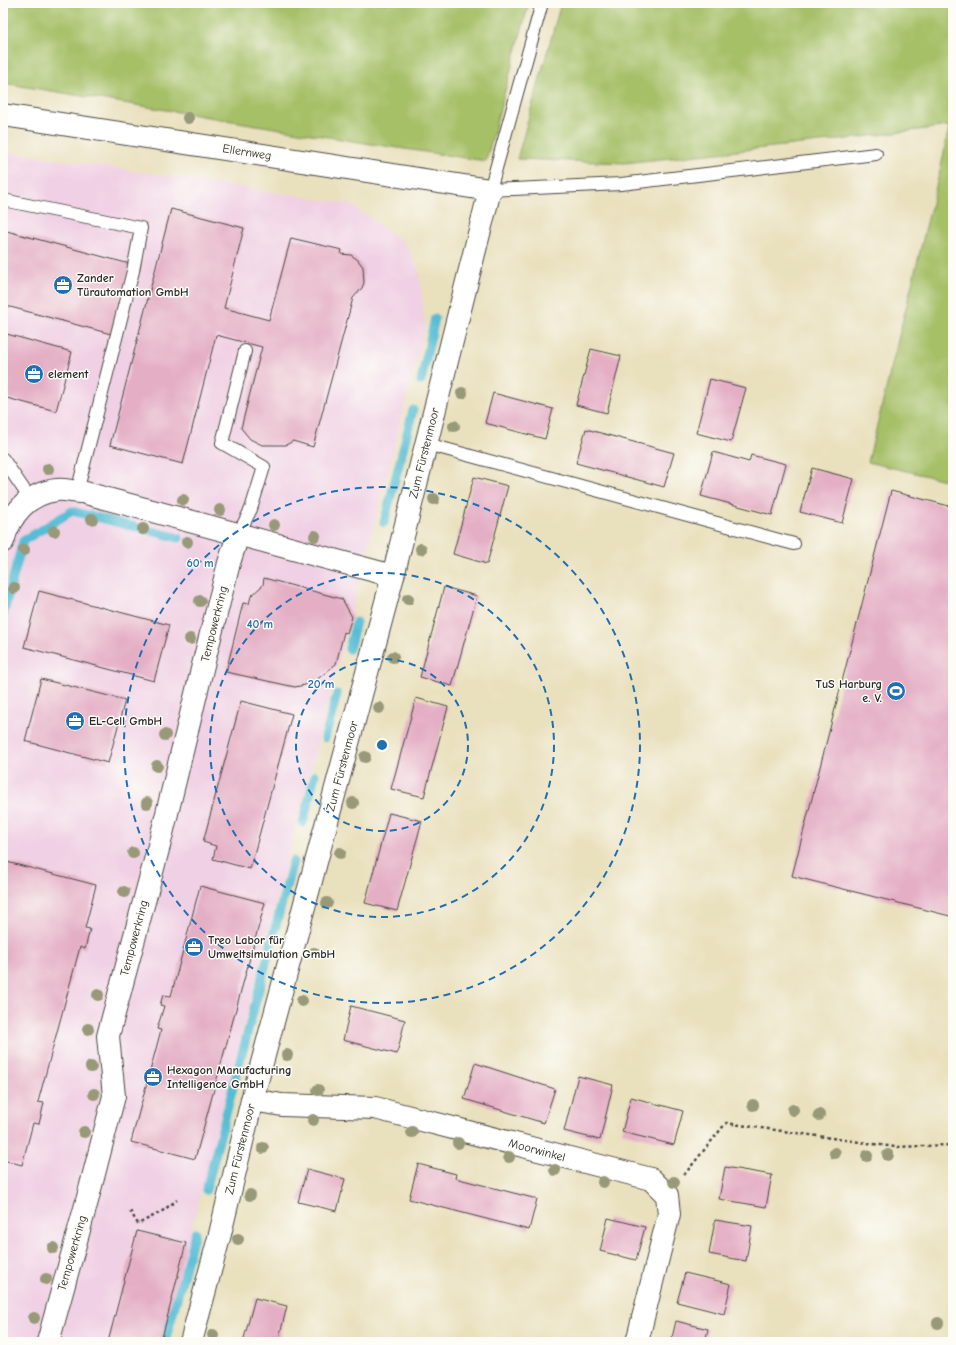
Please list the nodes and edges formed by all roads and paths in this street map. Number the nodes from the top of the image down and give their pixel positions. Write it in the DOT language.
graph roads {
  1 [pos="542,3"];
  2 [pos="3,115"];
  3 [pos="876,154"];
  4 [pos="490,190"];
  5 [pos="3,200"];
  6 [pos="245,351"];
  7 [pos="427,444"];
  8 [pos="3,459"];
  9 [pos="77,492"];
  10 [pos="31,500"];
  11 [pos="238,535"];
  12 [pos="3,541"];
  13 [pos="794,544"];
  14 [pos="393,576"];
  15 [pos="252,1100"];
  16 [pos="953,1145"];
  17 [pos="667,1195"];
  18 [pos="177,1200"];
  19 [pos="130,1211"];
  20 [pos="48,1342"];
  21 [pos="191,1342"];
  22 [pos="637,1342"];
  1 -- 4 [label="lane"];
  2 -- 4 [label="street, Ellernweg"];
  3 -- 4 [label="lane"];
  4 -- 7 [label="street, Zum Fürstenmoor"];
  5 -- 9 [label="lane"];
  6 -- 11 [label="lane"];
  7 -- 13 [label="lane"];
  7 -- 14 [label="street, Zum Fürstenmoor"];
  8 -- 10 [label="lane"];
  9 -- 10 [label="street"];
  9 -- 11 [label="street"];
  10 -- 12 [label="street"];
  11 -- 14 [label="street"];
  11 -- 20 [label="street, Tempowerkring"];
  14 -- 15 [label="street, Zum Fürstenmoor"];
  15 -- 17 [label="street, Moorwinkel"];
  15 -- 21 [label="street, Zum Fürstenmoor"];
  16 -- 17 [label="path"];
  17 -- 22 [label="street"];
  18 -- 19 [label="path"];
}
